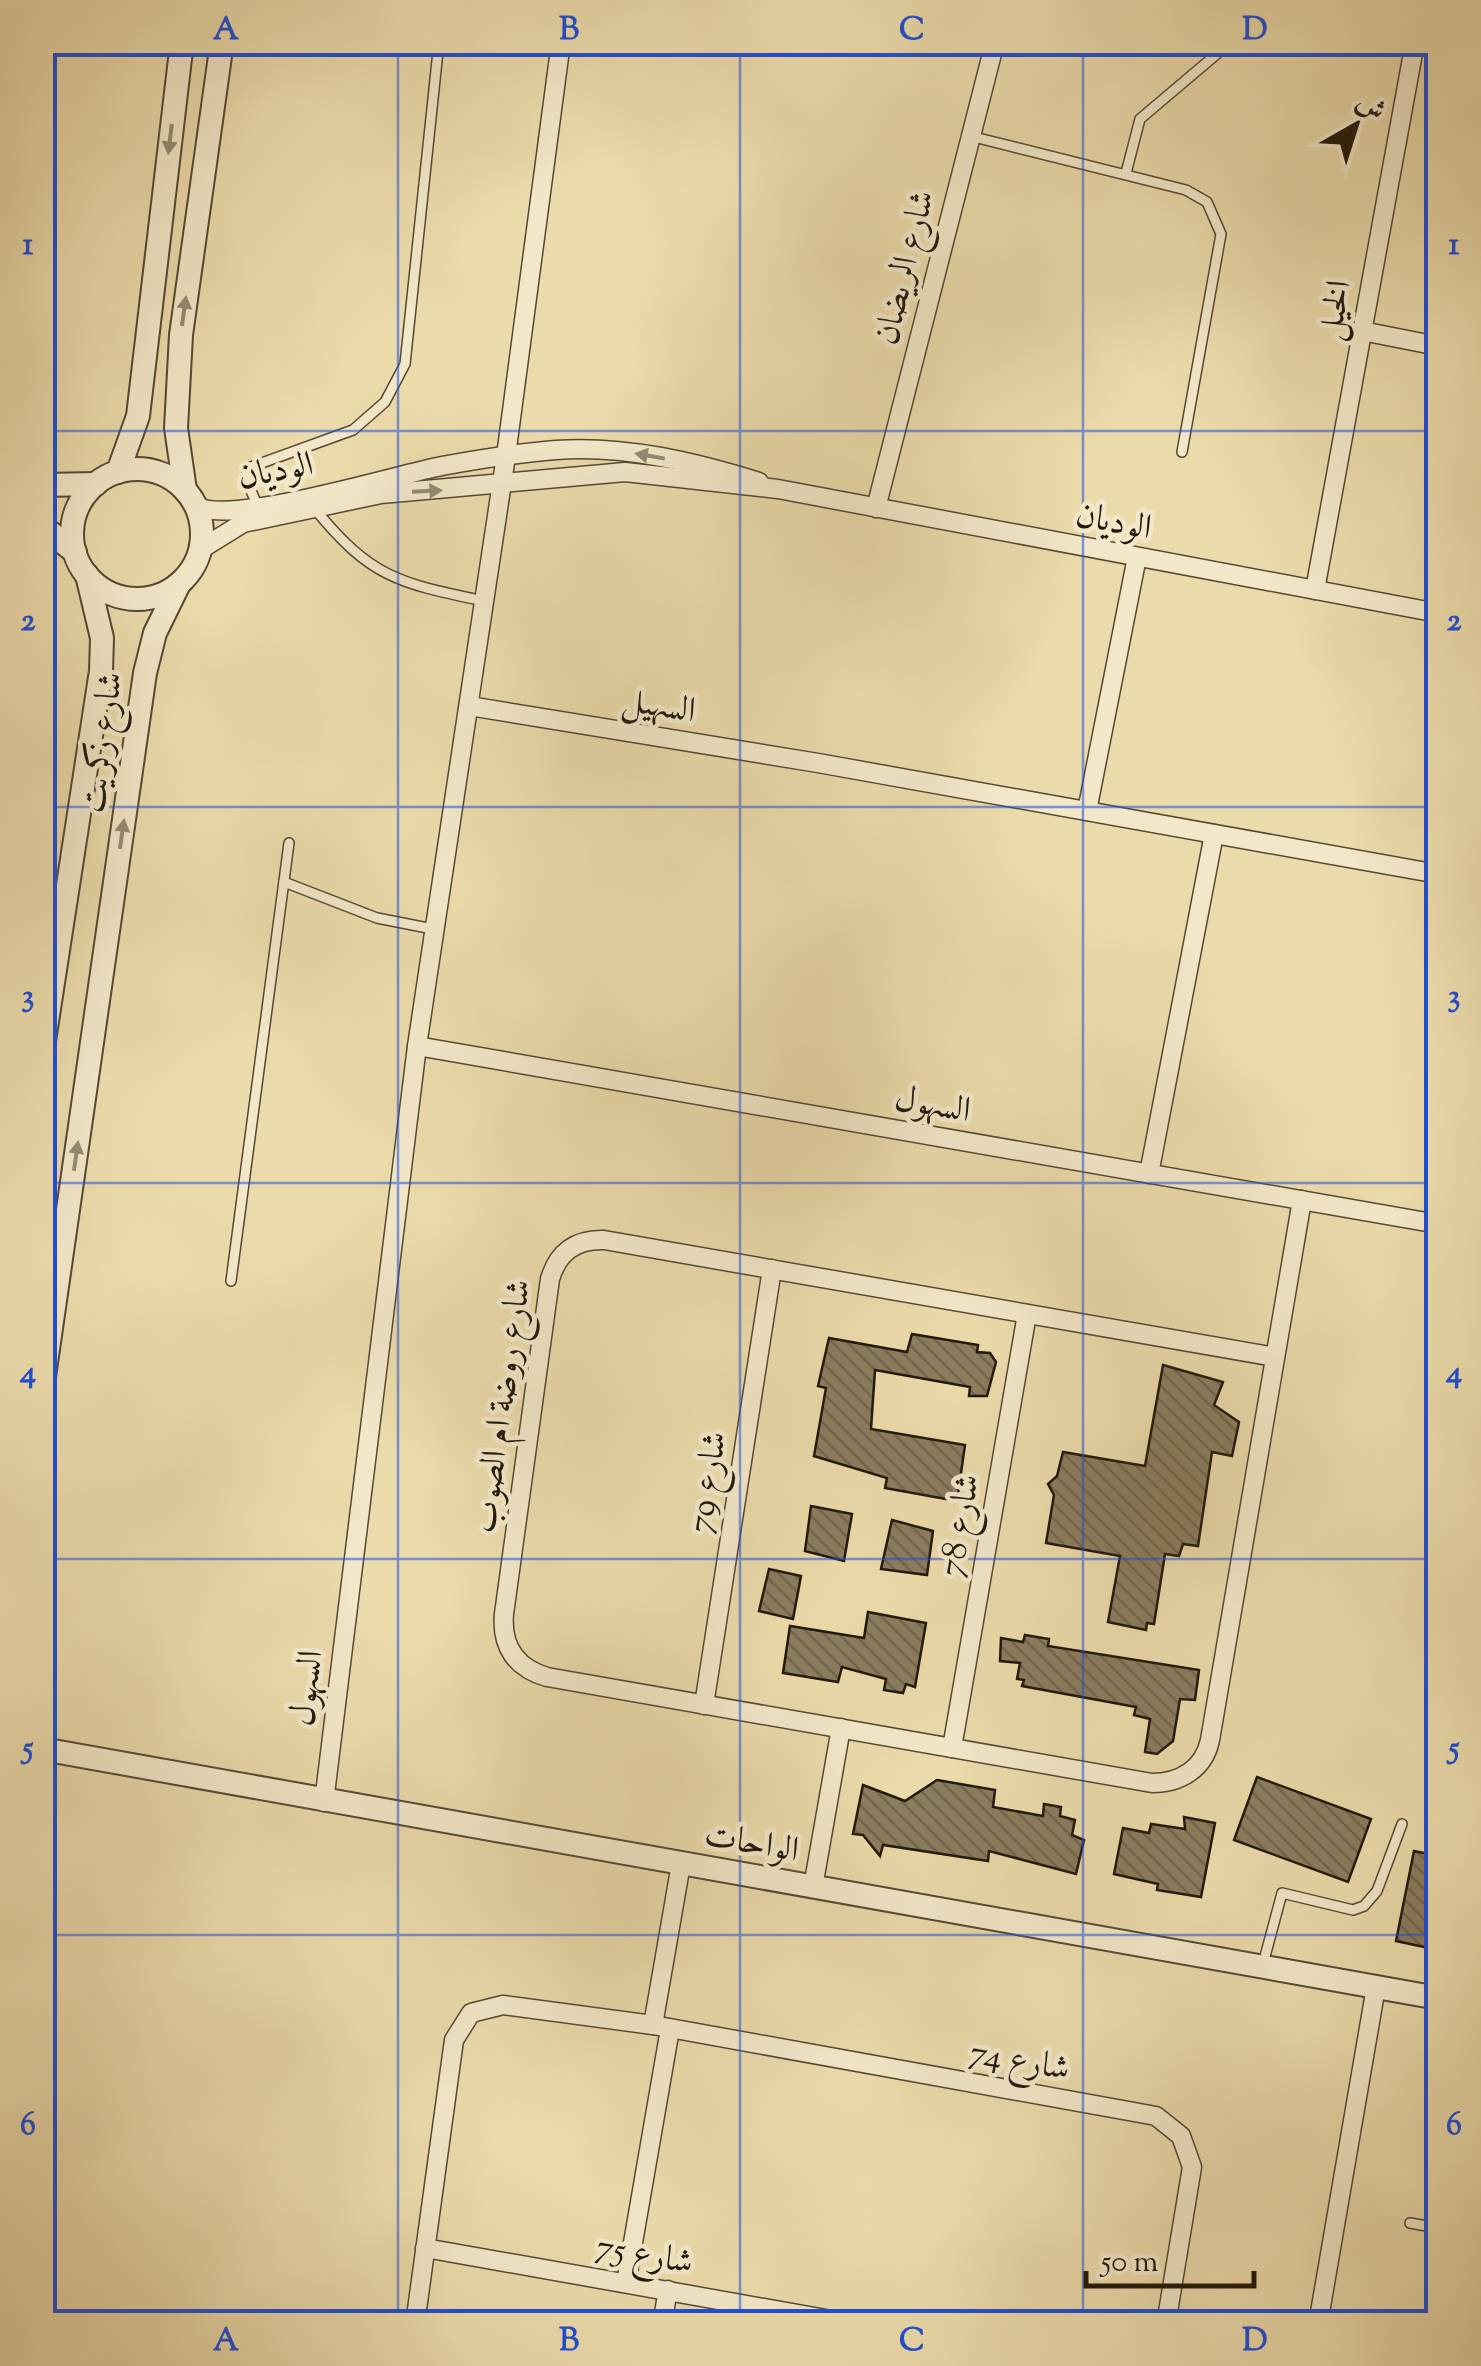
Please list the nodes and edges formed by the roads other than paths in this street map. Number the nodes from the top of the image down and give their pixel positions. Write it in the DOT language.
graph roads {
  1 [pos="182,42"];
  2 [pos="222,42"];
  3 [pos="439,42"];
  4 [pos="561,42"];
  5 [pos="995,42"];
  6 [pos="1231,42"];
  7 [pos="1415,42"];
  8 [pos="970,136"];
  9 [pos="1126,173"];
  10 [pos="1362,332"];
  11 [pos="1438,346"];
  12 [pos="1182,452"];
  13 [pos="506,456"];
  14 [pos="118,472"];
  15 [pos="96,484"];
  16 [pos="500,484"];
  17 [pos="42,486"];
  18 [pos="778,489"];
  19 [pos="190,498"];
  20 [pos="258,507"];
  21 [pos="314,508"];
  22 [pos="876,508"];
  23 [pos="42,526"];
  24 [pos="201,549"];
  25 [pos="75,552"];
  26 [pos="1136,557"];
  27 [pos="87,575"];
  28 [pos="179,584"];
  29 [pos="1315,590"];
  30 [pos="484,601"];
  31 [pos="1438,614"];
  32 [pos="469,706"];
  33 [pos="1087,812"];
  34 [pos="1214,834"];
  35 [pos="289,843"];
  36 [pos="1438,874"];
  37 [pos="284,882"];
  38 [pos="435,929"];
  39 [pos="417,1046"];
  40 [pos="42,1054"];
  41 [pos="1150,1174"];
  42 [pos="1302,1200"];
  43 [pos="1438,1224"];
  44 [pos="772,1270"];
  45 [pos="231,1281"];
  46 [pos="1027,1314"];
  47 [pos="1275,1357"];
  48 [pos="42,1391"];
  49 [pos="704,1705"];
  50 [pos="841,1728"];
  51 [pos="952,1748"];
  52 [pos="46,1752"];
  53 [pos="324,1802"];
  54 [pos="1402,1824"];
  55 [pos="681,1864"];
  56 [pos="813,1888"];
  57 [pos="1262,1966"];
  58 [pos="1376,1986"];
  59 [pos="1438,1998"];
  60 [pos="662,2027"];
  61 [pos="1410,2224"];
  62 [pos="1438,2228"];
  63 [pos="425,2248"];
  64 [pos="626,2283"];
  65 [pos="668,2290"];
  66 [pos="415,2324"];
  67 [pos="662,2324"];
  68 [pos="854,2324"];
  69 [pos="1166,2324"];
  70 [pos="1318,2324"];
  1 -- 14 [label="street, one-way"];
  19 -- 2 [label="street, one-way"];
  3 -- 20 [label="lane"];
  4 -- 13 [label="street"];
  5 -- 8 [label="street, شارع الريضان"];
  6 -- 9 [label="lane"];
  7 -- 10 [label="street, الخيل"];
  8 -- 9 [label="lane"];
  8 -- 22 [label="street, شارع الريضان"];
  9 -- 12 [label="lane"];
  10 -- 11 [label="street"];
  10 -- 29 [label="street, الخيل"];
  13 -- 16 [label="street"];
  18 -- 13 [label="street, الوديان, one-way"];
  13 -- 20 [label="street, الوديان"];
  14 -- 15 [label="street"];
  14 -- 19 [label="street"];
  15 -- 17 [label="street"];
  15 -- 25 [label="street"];
  16 -- 18 [label="street, الوديان"];
  21 -- 16 [label="street, الوديان, one-way"];
  16 -- 30 [label="street"];
  18 -- 22 [label="street, الوديان"];
  19 -- 20 [label="street, الوديان"];
  19 -- 24 [label="street"];
  21 -- 24 [label="street, الوديان"];
  21 -- 30 [label="lane"];
  22 -- 26 [label="street, الوديان"];
  23 -- 25 [label="street"];
  24 -- 28 [label="street"];
  25 -- 27 [label="street"];
  26 -- 29 [label="street, الوديان"];
  26 -- 33 [label="street"];
  27 -- 28 [label="street"];
  27 -- 40 [label="street, شارع زكريت"];
  48 -- 28 [label="street, شارع زكريت, one-way"];
  29 -- 31 [label="street, الوديان"];
  30 -- 32 [label="street"];
  32 -- 33 [label="street, السهيل"];
  32 -- 38 [label="street, السهول"];
  33 -- 34 [label="street, السهيل"];
  34 -- 36 [label="street, السهيل"];
  34 -- 41 [label="street"];
  35 -- 37 [label="lane"];
  37 -- 38 [label="lane"];
  37 -- 45 [label="lane"];
  38 -- 39 [label="street, السهول"];
  39 -- 41 [label="street, السهول"];
  39 -- 53 [label="street, السهول"];
  41 -- 42 [label="street, السهول"];
  42 -- 43 [label="street, السهول"];
  42 -- 47 [label="street, شارع روضة ام الصوب"];
  44 -- 46 [label="street, شارع روضة ام الصوب"];
  44 -- 49 [label="street, شارع 79"];
  44 -- 49 [label="street, شارع روضة ام الصوب"];
  46 -- 47 [label="street, شارع روضة ام الصوب"];
  46 -- 51 [label="street, شارع 78"];
  47 -- 51 [label="street, شارع روضة ام الصوب"];
  49 -- 50 [label="street, شارع روضة ام الصوب"];
  50 -- 51 [label="street, شارع روضة ام الصوب"];
  50 -- 56 [label="street"];
  52 -- 53 [label="street, الواحات"];
  53 -- 55 [label="street, الواحات"];
  54 -- 57 [label="lane"];
  55 -- 56 [label="street, الواحات"];
  55 -- 60 [label="street"];
  56 -- 57 [label="street, الواحات"];
  57 -- 58 [label="street, الواحات"];
  58 -- 59 [label="street, الواحات"];
  58 -- 70 [label="street"];
  60 -- 63 [label="street, شارع 74"];
  60 -- 64 [label="street"];
  60 -- 69 [label="street, شارع 74"];
  61 -- 62 [label="lane"];
  63 -- 64 [label="street, شارع 75"];
  63 -- 66 [label="street, شارع 74"];
  64 -- 65 [label="street, شارع 75"];
  65 -- 67 [label="street"];
  65 -- 68 [label="street, شارع 75"];
}
